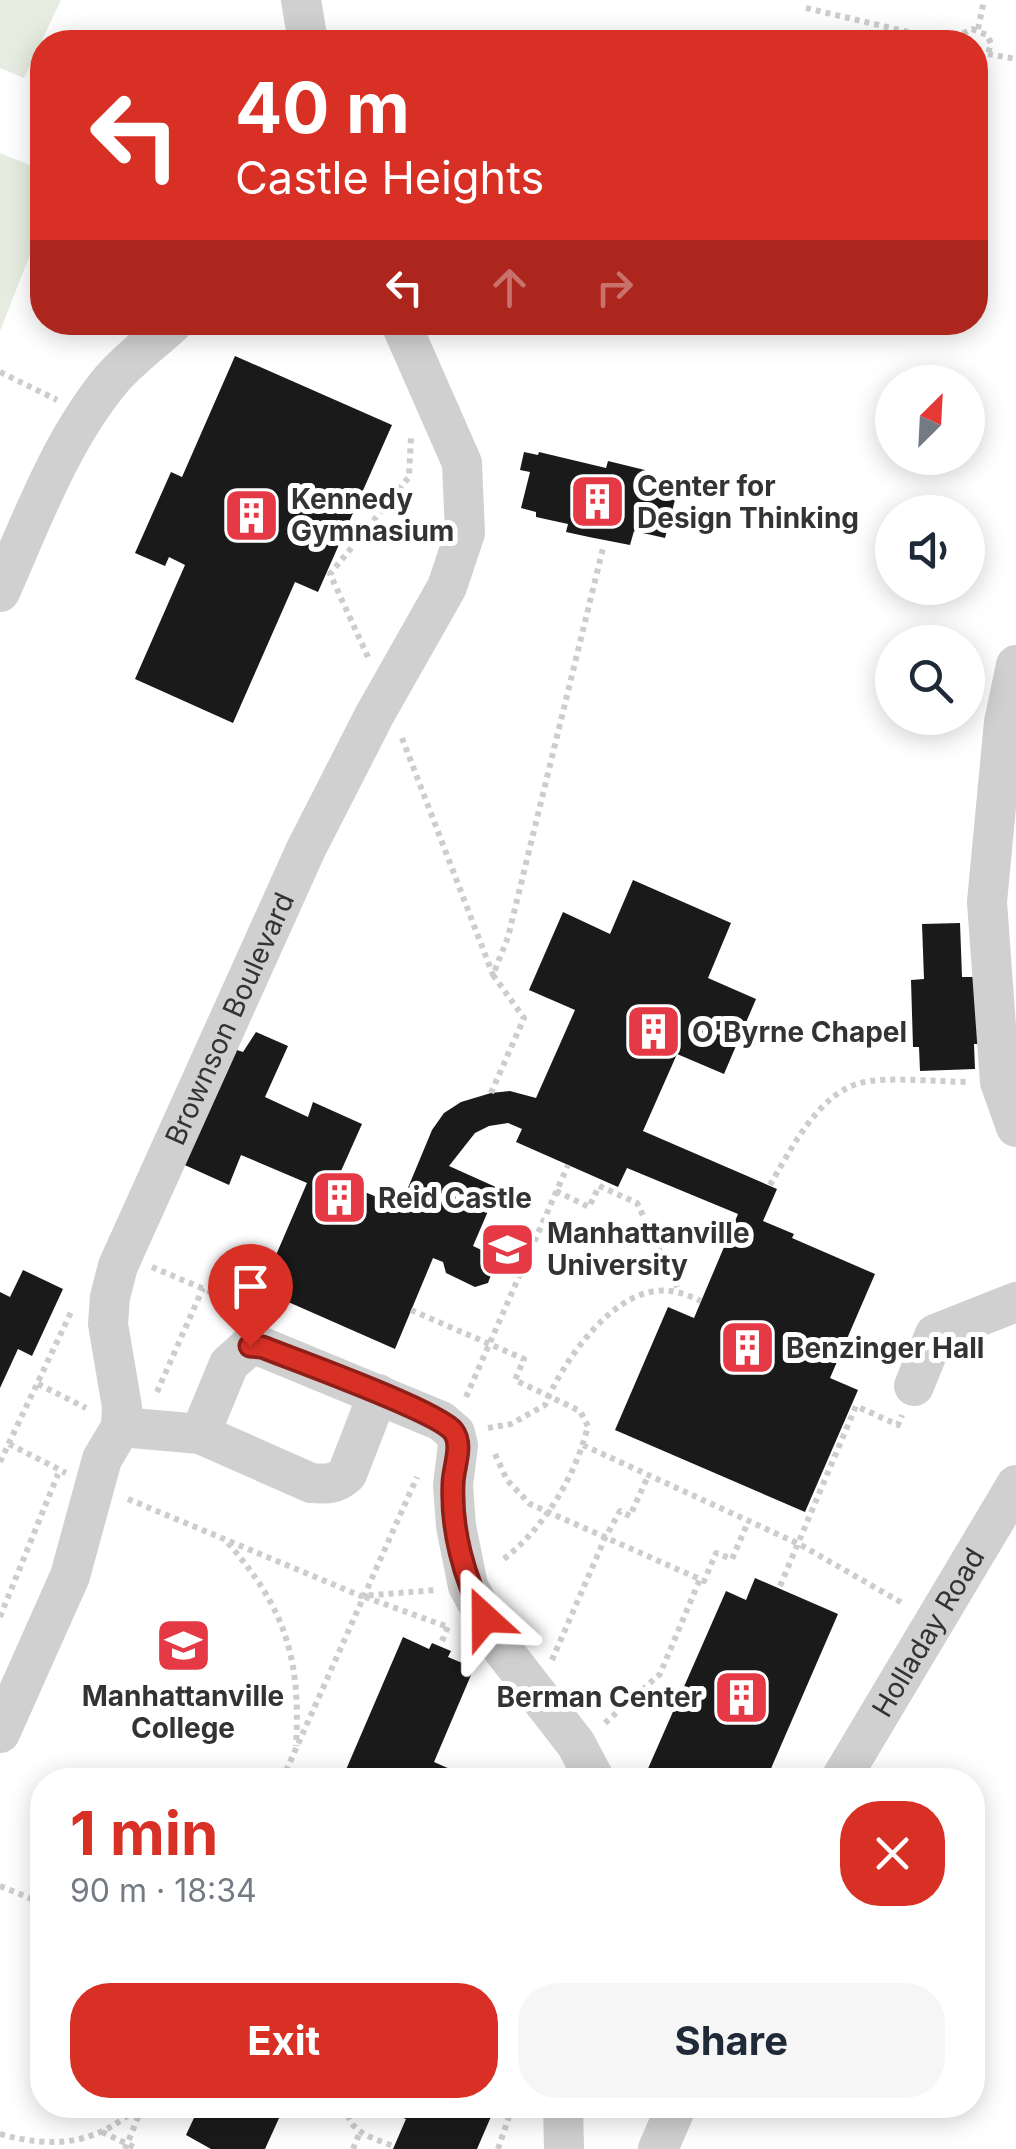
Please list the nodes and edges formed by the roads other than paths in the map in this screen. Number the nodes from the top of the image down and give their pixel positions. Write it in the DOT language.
graph roads {
  1 [pos="301,0"];
  2 [pos="306,30"];
  3 [pos="160,335"];
  4 [pos="406,335"];
  5 [pos="0,592"];
  6 [pos="1016,665"];
  7 [pos="1016,1127"];
  8 [pos="1016,1302"];
  9 [pos="914,1386"];
  10 [pos="378,1394"];
  11 [pos="110,1414"];
  12 [pos="200,1434"];
  13 [pos="1016,1484"];
  14 [pos="0,1733"];
  15 [pos="574,1762"];
  16 [pos="847,1768"];
  17 [pos="563,2118"];
  18 [pos="671,2118"];
  19 [pos="564,2149"];
  20 [pos="658,2149"];
  1 -- 2 [label="street"];
  3 -- 5 [label="street"];
  4 -- 11 [label="street, Brownson Boulevard"];
  6 -- 7 [label="street"];
  8 -- 9 [label="street"];
  10 -- 12 [label="street"];
  10 -- 12 [label="street"];
  10 -- 15 [label="street"];
  11 -- 12 [label="street"];
  11 -- 14 [label="street"];
  13 -- 16 [label="street, Holladay Road"];
  17 -- 19 [label="street"];
  18 -- 20 [label="street"];
}
